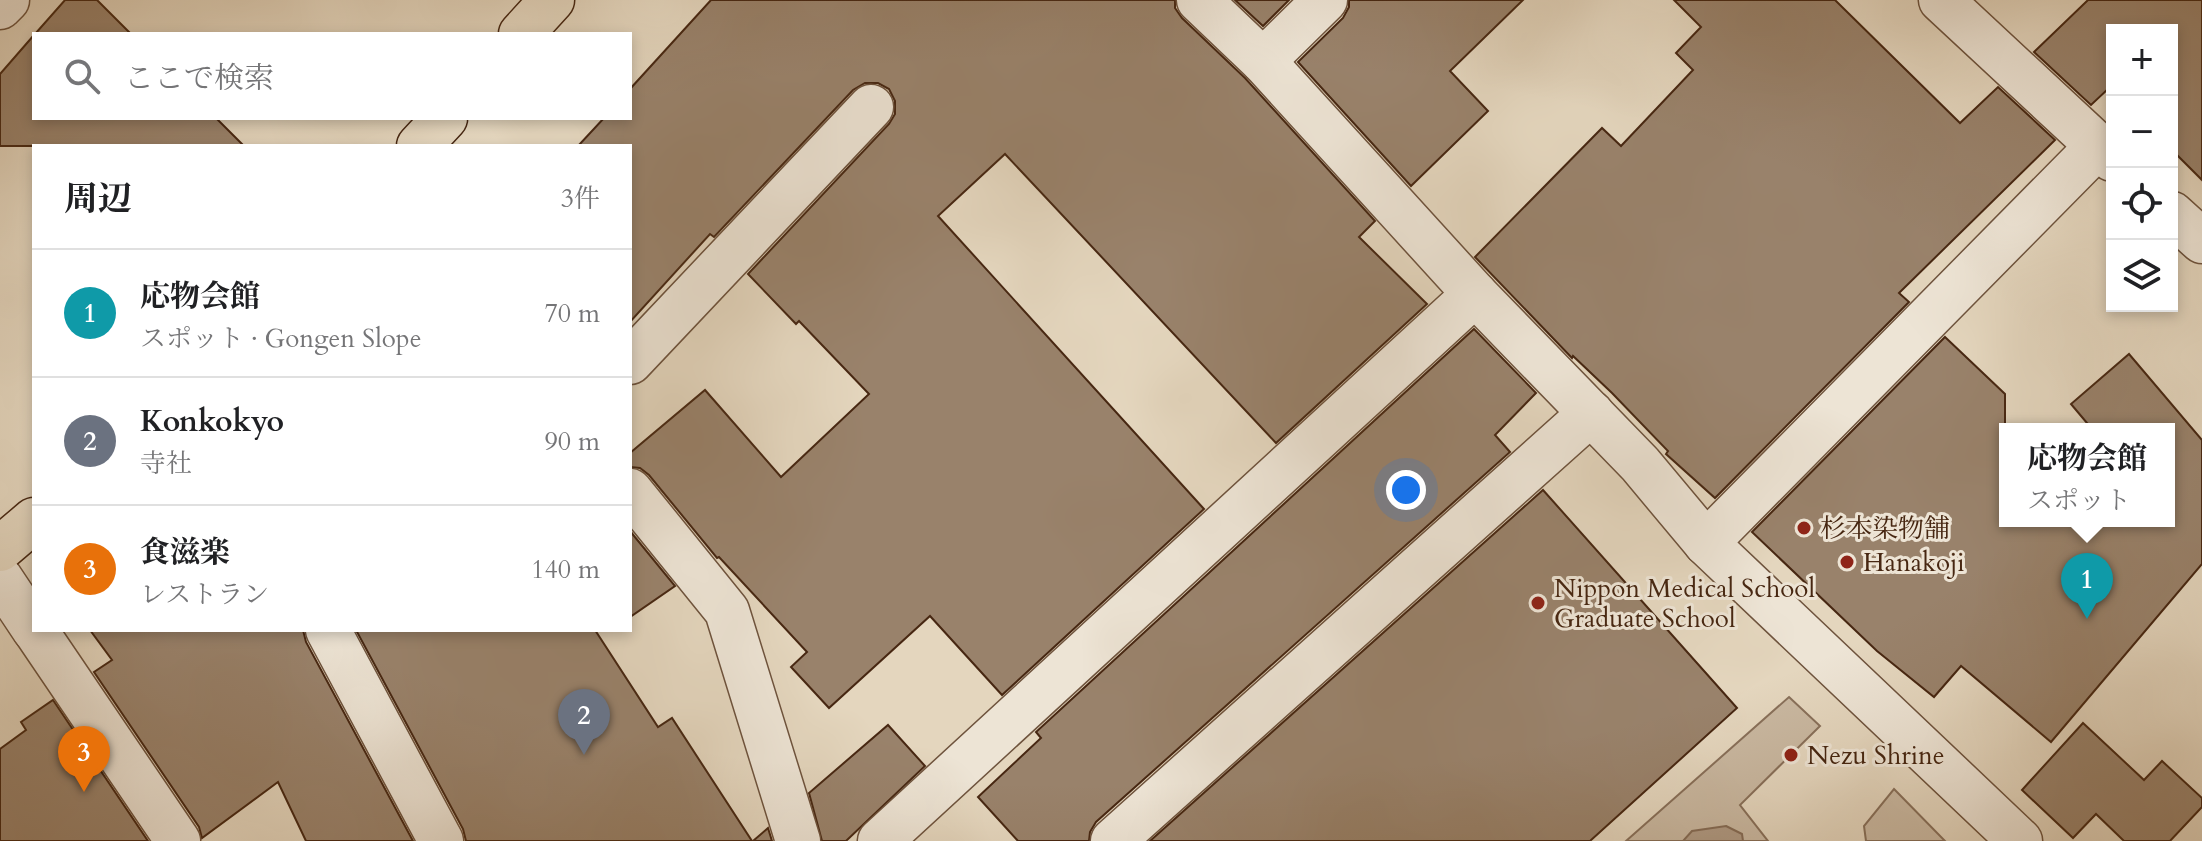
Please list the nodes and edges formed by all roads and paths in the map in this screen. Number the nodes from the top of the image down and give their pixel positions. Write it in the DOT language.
graph roads {
  1 [pos="7,0"];
  2 [pos="552,0"];
  3 [pos="1199,0"];
  4 [pos="1325,0"];
  5 [pos="1941,0"];
  6 [pos="0,7"];
  7 [pos="523,32"];
  8 [pos="1263,61"];
  9 [pos="871,107"];
  10 [pos="443,120"];
  11 [pos="421,144"];
  12 [pos="2105,153"];
  13 [pos="2178,219"];
  14 [pos="2202,241"];
  15 [pos="1475,294"];
  16 [pos="632,360"];
  17 [pos="1591,413"];
  18 [pos="632,493"];
  19 [pos="32,522"];
  20 [pos="1706,543"];
  21 [pos="0,549"];
  22 [pos="0,578"];
  23 [pos="32,626"];
  24 [pos="36,632"];
  25 [pos="329,632"];
  26 [pos="178,841"];
  27 [pos="441,841"];
  28 [pos="798,841"];
  29 [pos="880,841"];
  30 [pos="1113,841"];
  31 [pos="2020,841"];
  1 -- 6 [label="street"];
  2 -- 7 [label="main road"];
  3 -- 8 [label="street"];
  4 -- 8 [label="street"];
  5 -- 12 [label="street"];
  8 -- 15 [label="street"];
  9 -- 16 [label="street"];
  10 -- 11 [label="main road"];
  12 -- 20 [label="street"];
  13 -- 14 [label="street"];
  15 -- 17 [label="street"];
  15 -- 29 [label="street"];
  17 -- 20 [label="street"];
  17 -- 30 [label="street"];
  18 -- 28 [label="street"];
  19 -- 21 [label="main road"];
  20 -- 31 [label="street"];
  22 -- 23 [label="street"];
  24 -- 26 [label="street"];
  25 -- 27 [label="street"];
}
